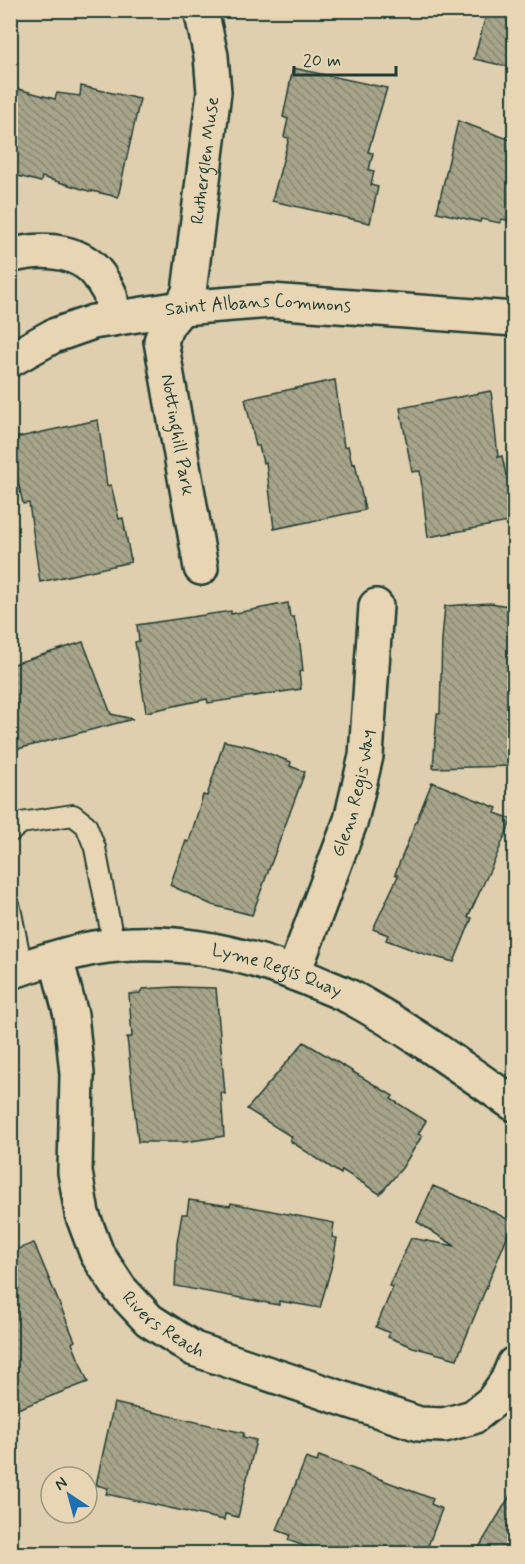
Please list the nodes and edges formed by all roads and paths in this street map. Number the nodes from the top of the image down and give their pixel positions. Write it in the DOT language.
graph roads {
  1 [pos="201,10"];
  2 [pos="10,256"];
  3 [pos="181,308"];
  4 [pos="113,319"];
  5 [pos="514,319"];
  6 [pos="10,360"];
  7 [pos="201,568"];
  8 [pos="376,606"];
  9 [pos="10,832"];
  10 [pos="10,908"];
  11 [pos="114,946"];
  12 [pos="56,958"];
  13 [pos="16,970"];
  14 [pos="294,972"];
  15 [pos="514,1104"];
  16 [pos="514,1364"];
  1 -- 3 [label="street, Rutherglen Muse"];
  2 -- 4 [label="street"];
  3 -- 4 [label="street, Saint Albans Commons"];
  3 -- 5 [label="street, Saint Albans Commons"];
  3 -- 7 [label="street, Nottinghill Park"];
  4 -- 6 [label="street, Saint Albans Commons"];
  8 -- 14 [label="street, Glenn Regis Way"];
  9 -- 11 [label="lane"];
  10 -- 13 [label="lane"];
  11 -- 12 [label="street, Lyme Regis Quay"];
  11 -- 14 [label="street, Lyme Regis Quay"];
  12 -- 13 [label="street, Lyme Regis Quay"];
  12 -- 16 [label="street, Rivers Reach"];
  14 -- 15 [label="street, Lyme Regis Quay"];
}
